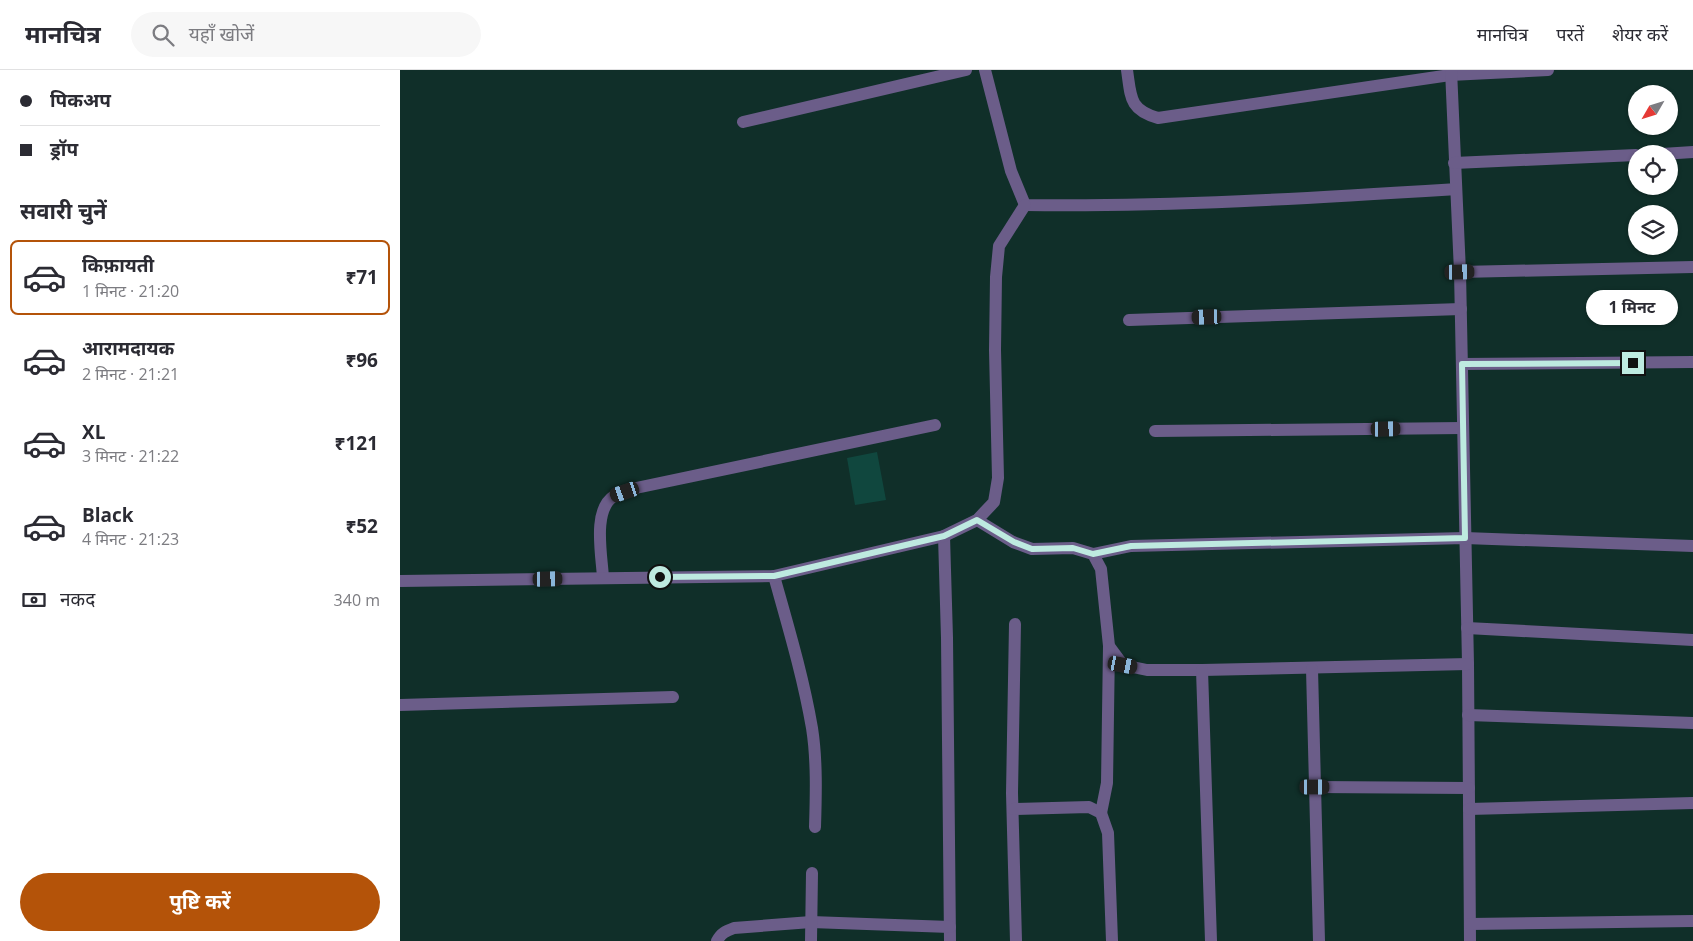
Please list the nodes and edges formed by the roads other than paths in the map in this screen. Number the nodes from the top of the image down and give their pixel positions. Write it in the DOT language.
graph roads {
  1 [pos="966,70"];
  2 [pos="985,70"];
  3 [pos="1127,70"];
  4 [pos="1548,70"];
  5 [pos="1450,72"];
  6 [pos="743,122"];
  7 [pos="1693,152"];
  8 [pos="1678,153"];
  9 [pos="1628,155"];
  10 [pos="1454,163"];
  11 [pos="1456,189"];
  12 [pos="1025,205"];
  13 [pos="1693,267"];
  14 [pos="1460,272"];
  15 [pos="1461,309"];
  16 [pos="1129,320"];
  17 [pos="1693,362"];
  18 [pos="1462,364"];
  19 [pos="935,425"];
  20 [pos="1463,428"];
  21 [pos="1155,431"];
  22 [pos="977,520"];
  23 [pos="944,536"];
  24 [pos="1465,538"];
  25 [pos="1693,546"];
  26 [pos="1093,554"];
  27 [pos="774,576"];
  28 [pos="603,578"];
  29 [pos="400,581"];
  30 [pos="1015,624"];
  31 [pos="1467,628"];
  32 [pos="1693,640"];
  33 [pos="1109,646"];
  34 [pos="1468,664"];
  35 [pos="1312,669"];
  36 [pos="1202,670"];
  37 [pos="673,697"];
  38 [pos="400,705"];
  39 [pos="1468,715"];
  40 [pos="1693,723"];
  41 [pos="1315,787"];
  42 [pos="1469,788"];
  43 [pos="1693,803"];
  44 [pos="1012,809"];
  45 [pos="1469,809"];
  46 [pos="1101,813"];
  47 [pos="815,827"];
  48 [pos="812,874"];
  49 [pos="1693,921"];
  50 [pos="810,922"];
  51 [pos="1470,924"];
  52 [pos="950,928"];
  53 [pos="717,941"];
  54 [pos="811,941"];
  55 [pos="950,941"];
  56 [pos="1016,941"];
  57 [pos="1112,941"];
  58 [pos="1212,941"];
  59 [pos="1319,941"];
  60 [pos="1470,941"];
  1 -- 6 [label="street"];
  2 -- 12 [label="street"];
  3 -- 5 [label="street"];
  4 -- 5 [label="street"];
  5 -- 10 [label="street"];
  7 -- 8 [label="street"];
  9 -- 10 [label="street"];
  10 -- 11 [label="street"];
  11 -- 12 [label="street"];
  11 -- 14 [label="street"];
  12 -- 22 [label="street"];
  13 -- 14 [label="street"];
  14 -- 15 [label="street"];
  15 -- 16 [label="street"];
  15 -- 18 [label="street"];
  17 -- 18 [label="street"];
  18 -- 20 [label="street"];
  19 -- 28 [label="street"];
  20 -- 21 [label="street"];
  20 -- 24 [label="street"];
  22 -- 23 [label="street"];
  22 -- 26 [label="street"];
  23 -- 27 [label="street"];
  23 -- 52 [label="street"];
  24 -- 25 [label="street"];
  24 -- 26 [label="street"];
  24 -- 31 [label="street"];
  26 -- 33 [label="street"];
  27 -- 28 [label="street"];
  27 -- 47 [label="street"];
  28 -- 29 [label="street"];
  30 -- 44 [label="street"];
  31 -- 32 [label="street"];
  31 -- 34 [label="street"];
  33 -- 36 [label="street"];
  33 -- 46 [label="street"];
  34 -- 35 [label="street"];
  34 -- 39 [label="street"];
  35 -- 36 [label="street"];
  35 -- 41 [label="street"];
  36 -- 58 [label="street"];
  37 -- 38 [label="street"];
  39 -- 40 [label="street"];
  39 -- 42 [label="street"];
  41 -- 42 [label="street"];
  41 -- 59 [label="street"];
  42 -- 45 [label="street"];
  43 -- 45 [label="street"];
  44 -- 46 [label="street"];
  44 -- 56 [label="street"];
  45 -- 51 [label="street"];
  46 -- 57 [label="street"];
  48 -- 50 [label="street"];
  49 -- 51 [label="street"];
  50 -- 52 [label="street"];
  50 -- 53 [label="street"];
  50 -- 54 [label="street"];
  51 -- 60 [label="street"];
  52 -- 55 [label="street"];
}
